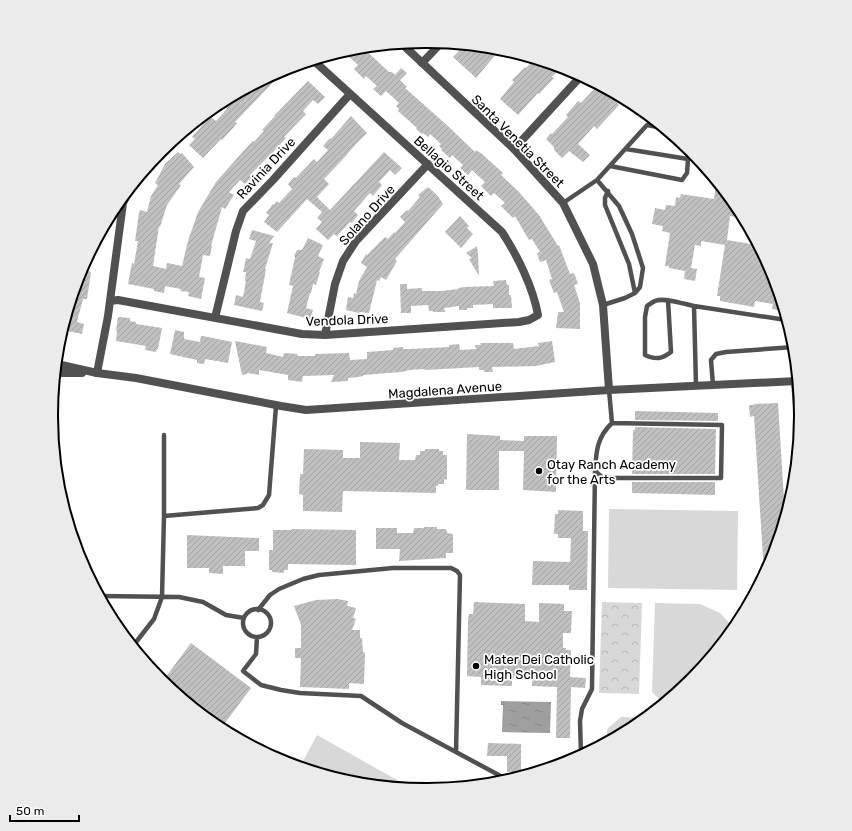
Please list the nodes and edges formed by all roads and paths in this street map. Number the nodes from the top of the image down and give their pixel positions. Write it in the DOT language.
graph roads {
  1 [pos="435,48"];
  2 [pos="406,49"];
  3 [pos="422,63"];
  4 [pos="318,65"];
  5 [pos="577,80"];
  6 [pos="350,94"];
  7 [pos="652,126"];
  8 [pos="514,149"];
  9 [pos="626,149"];
  10 [pos="688,159"];
  11 [pos="428,164"];
  12 [pos="610,166"];
  13 [pos="598,180"];
  14 [pos="608,191"];
  15 [pos="563,203"];
  16 [pos="123,208"];
  17 [pos="635,293"];
  18 [pos="668,300"];
  19 [pos="110,301"];
  20 [pos="603,305"];
  21 [pos="694,306"];
  22 [pos="538,314"];
  23 [pos="216,318"];
  24 [pos="781,319"];
  25 [pos="325,335"];
  26 [pos="787,348"];
  27 [pos="62,365"];
  28 [pos="61,373"];
  29 [pos="97,373"];
  30 [pos="792,381"];
  31 [pos="713,385"];
  32 [pos="696,386"];
  33 [pos="609,390"];
  34 [pos="276,406"];
  35 [pos="612,423"];
  36 [pos="164,434"];
  37 [pos="595,472"];
  38 [pos="164,516"];
  39 [pos="106,596"];
  40 [pos="162,597"];
  41 [pos="258,610"];
  42 [pos="244,618"];
  43 [pos="257,637"];
  44 [pos="136,642"];
  45 [pos="581,749"];
  46 [pos="456,752"];
  47 [pos="500,776"];
  1 -- 3 [label="street"];
  2 -- 3 [label="street, Santa Venetia Street"];
  3 -- 8 [label="street, Santa Venetia Street"];
  4 -- 6 [label="street, Bellagio Street"];
  5 -- 8 [label="street"];
  6 -- 11 [label="street, Bellagio Street"];
  6 -- 23 [label="street, Ravinia Drive"];
  7 -- 9 [label="lane"];
  8 -- 15 [label="street, Santa Venetia Street"];
  9 -- 10 [label="lane"];
  9 -- 12 [label="lane"];
  10 -- 12 [label="lane"];
  11 -- 22 [label="street, Bellagio Street"];
  11 -- 25 [label="street, Solano Drive"];
  12 -- 13 [label="lane"];
  13 -- 14 [label="lane"];
  13 -- 15 [label="lane"];
  14 -- 17 [label="lane"];
  14 -- 17 [label="lane"];
  15 -- 20 [label="street, Santa Venetia Street"];
  16 -- 19 [label="street"];
  17 -- 20 [label="lane"];
  18 -- 18 [label="lane"];
  18 -- 21 [label="lane"];
  19 -- 23 [label="street, Vendola Drive"];
  19 -- 29 [label="street"];
  20 -- 33 [label="street, Santa Venetia Street"];
  21 -- 24 [label="lane"];
  21 -- 32 [label="lane"];
  22 -- 25 [label="street, Vendola Drive"];
  23 -- 25 [label="street, Vendola Drive"];
  26 -- 31 [label="lane"];
  27 -- 29 [label="street, Magdalena Avenue"];
  28 -- 29 [label="street, Magdalena Avenue"];
  29 -- 34 [label="street, Magdalena Avenue"];
  30 -- 31 [label="street, Magdalena Avenue"];
  31 -- 32 [label="street, Magdalena Avenue"];
  32 -- 33 [label="street, Magdalena Avenue"];
  33 -- 34 [label="street, Magdalena Avenue"];
  33 -- 35 [label="lane"];
  34 -- 38 [label="lane"];
  35 -- 37 [label="lane"];
  35 -- 37 [label="lane"];
  36 -- 38 [label="lane"];
  37 -- 45 [label="lane"];
  38 -- 40 [label="lane"];
  39 -- 40 [label="lane"];
  40 -- 42 [label="lane"];
  40 -- 44 [label="lane"];
  41 -- 42 [label="lane"];
  41 -- 43 [label="lane"];
  41 -- 46 [label="lane"];
  42 -- 43 [label="lane"];
  43 -- 46 [label="lane"];
  46 -- 47 [label="lane"];
}
